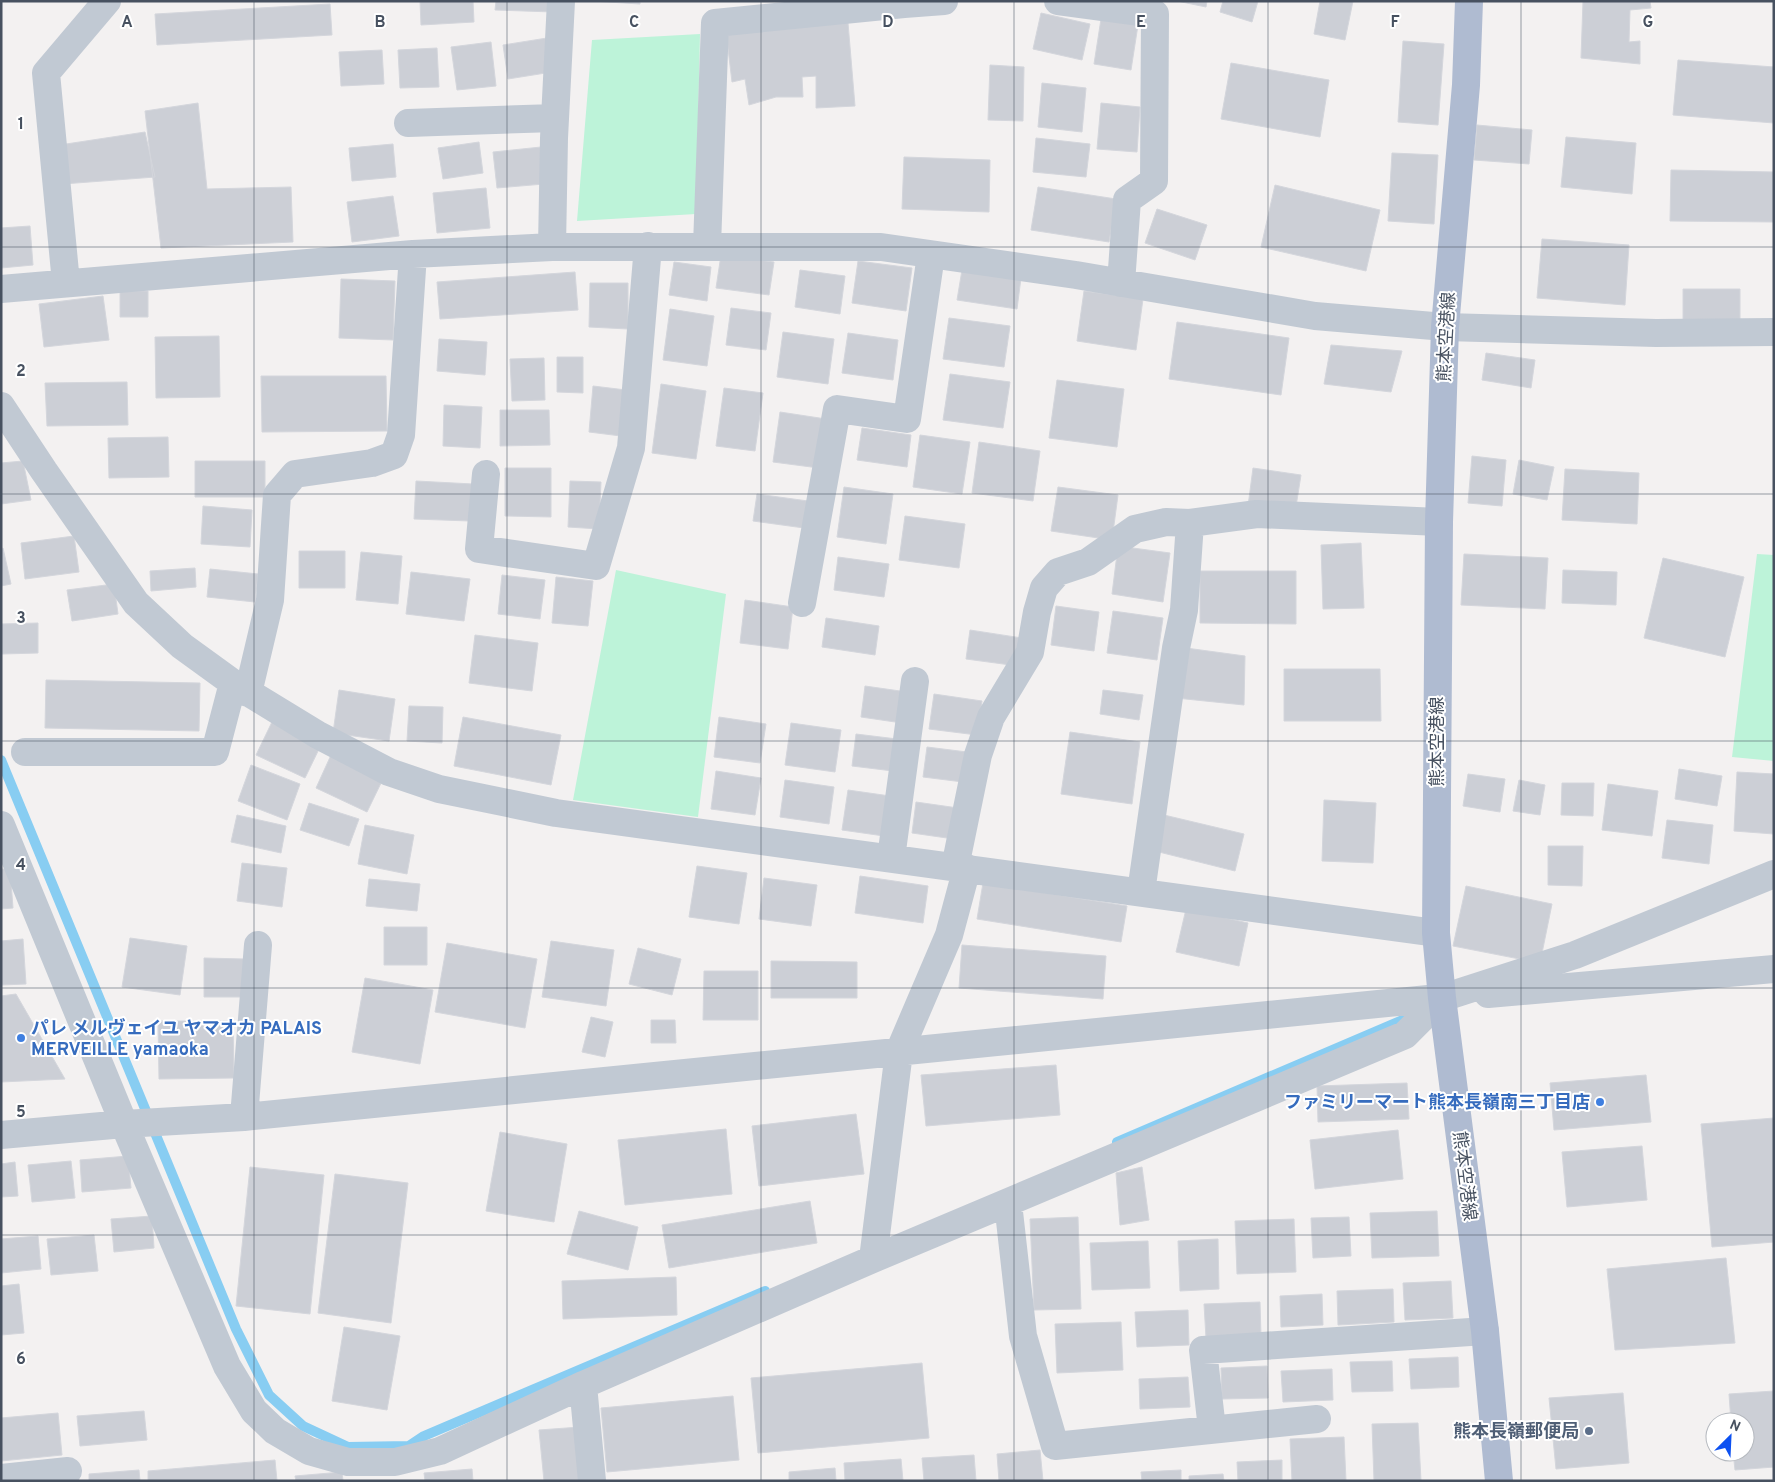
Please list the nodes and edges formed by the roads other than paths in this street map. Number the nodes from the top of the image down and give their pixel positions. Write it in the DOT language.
graph roads {
  1 [pos="107,1"];
  2 [pos="561,1"];
  3 [pos="944,1"];
  4 [pos="1058,1"];
  5 [pos="1469,1"];
  6 [pos="904,2"];
  7 [pos="555,118"];
  8 [pos="408,122"];
  9 [pos="648,246"];
  10 [pos="707,246"];
  11 [pos="552,247"];
  12 [pos="413,254"];
  13 [pos="931,255"];
  14 [pos="66,283"];
  15 [pos="1121,283"];
  16 [pos="1,289"];
  17 [pos="1444,327"];
  18 [pos="1774,332"];
  19 [pos="1,406"];
  20 [pos="486,474"];
  21 [pos="1439,522"];
  22 [pos="1190,523"];
  23 [pos="802,603"];
  24 [pos="915,682"];
  25 [pos="241,688"];
  26 [pos="25,752"];
  27 [pos="1,825"];
  28 [pos="891,858"];
  29 [pos="961,867"];
  30 [pos="1774,874"];
  31 [pos="1141,892"];
  32 [pos="1436,933"];
  33 [pos="258,945"];
  34 [pos="1774,969"];
  35 [pos="1442,998"];
  36 [pos="899,1052"];
  37 [pos="244,1117"];
  38 [pos="124,1124"];
  39 [pos="1,1135"];
  40 [pos="1008,1203"];
  41 [pos="873,1259"];
  42 [pos="1485,1331"];
  43 [pos="583,1385"];
  44 [pos="1317,1420"];
  45 [pos="1212,1429"];
  46 [pos="68,1471"];
  47 [pos="1,1478"];
  48 [pos="592,1481"];
  49 [pos="1499,1481"];
  1 -- 14 [label="street"];
  2 -- 7 [label="street"];
  3 -- 6 [label="street"];
  4 -- 15 [label="street"];
  5 -- 17 [label="main road, 熊本空港線"];
  6 -- 10 [label="street"];
  7 -- 8 [label="street"];
  7 -- 11 [label="street"];
  9 -- 10 [label="street"];
  9 -- 11 [label="street"];
  9 -- 20 [label="street"];
  10 -- 13 [label="street"];
  11 -- 12 [label="street"];
  12 -- 14 [label="street"];
  12 -- 25 [label="street"];
  13 -- 15 [label="street"];
  13 -- 23 [label="street"];
  14 -- 16 [label="street"];
  15 -- 17 [label="street"];
  17 -- 18 [label="street"];
  17 -- 21 [label="main road, 熊本空港線"];
  19 -- 25 [label="street"];
  21 -- 22 [label="street"];
  21 -- 32 [label="main road, 熊本空港線"];
  22 -- 29 [label="street"];
  22 -- 31 [label="street"];
  24 -- 28 [label="street"];
  25 -- 26 [label="street"];
  25 -- 28 [label="street"];
  27 -- 38 [label="street"];
  28 -- 29 [label="street"];
  29 -- 31 [label="street"];
  29 -- 36 [label="street"];
  30 -- 35 [label="street"];
  31 -- 32 [label="street"];
  32 -- 35 [label="main road, 熊本空港線"];
  33 -- 37 [label="street"];
  34 -- 35 [label="street"];
  35 -- 36 [label="street"];
  35 -- 40 [label="street"];
  35 -- 42 [label="main road, 熊本空港線"];
  36 -- 37 [label="street"];
  36 -- 41 [label="street"];
  37 -- 38 [label="street"];
  38 -- 39 [label="street"];
  38 -- 43 [label="street"];
  40 -- 41 [label="street"];
  40 -- 45 [label="street"];
  41 -- 43 [label="street"];
  42 -- 45 [label="street"];
  42 -- 49 [label="main road, 熊本空港線"];
  43 -- 48 [label="street"];
  44 -- 45 [label="street"];
  46 -- 47 [label="street"];
}
